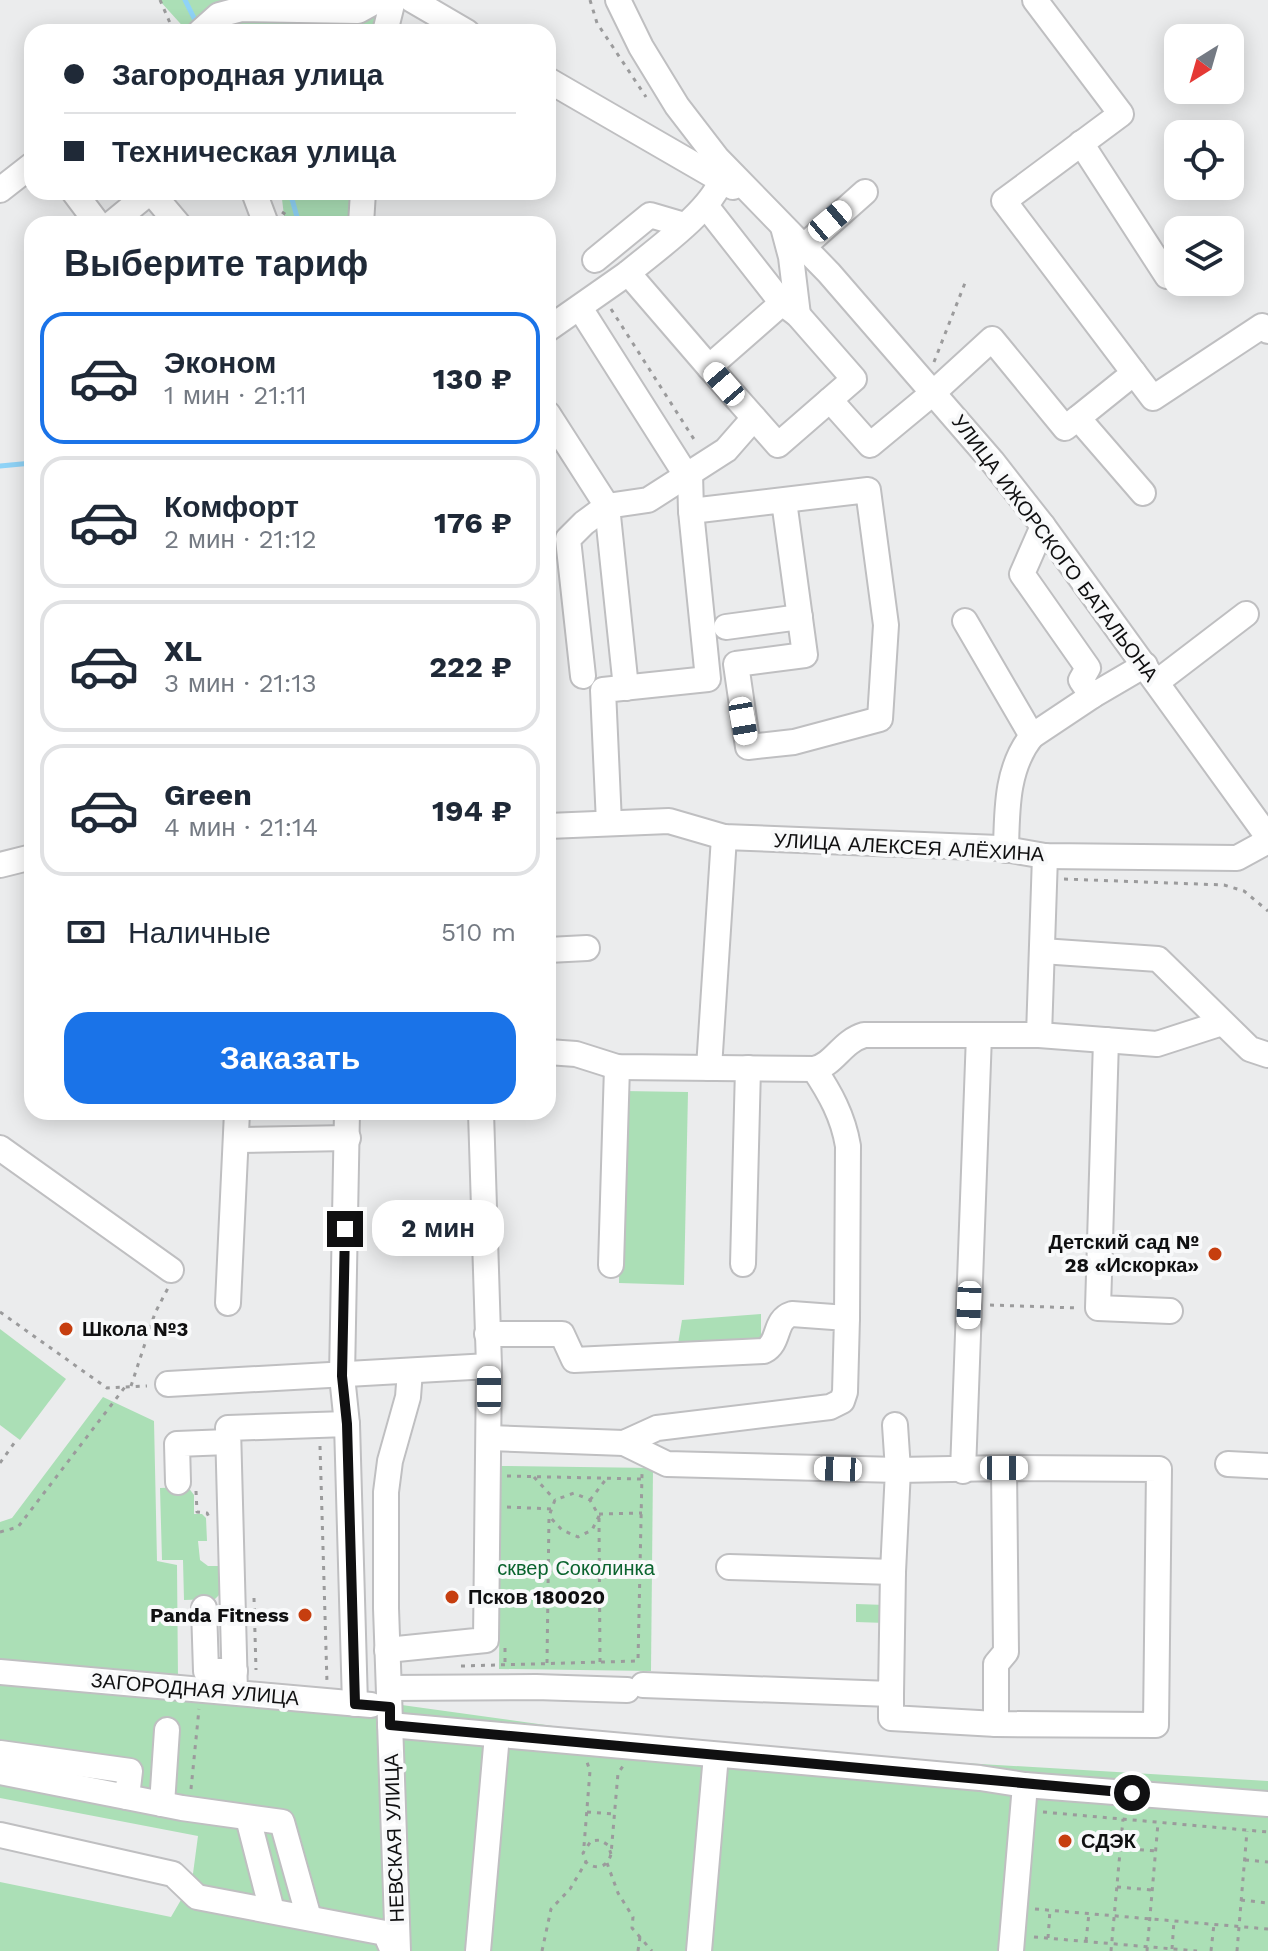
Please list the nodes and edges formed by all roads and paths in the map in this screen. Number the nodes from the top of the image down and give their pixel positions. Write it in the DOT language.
graph roads {
  1 [pos="160,0"];
  2 [pos="378,0"];
  3 [pos="393,0"];
  4 [pos="412,0"];
  5 [pos="618,0"];
  6 [pos="1035,0"];
  7 [pos="170,24"];
  8 [pos="209,24"];
  9 [pos="387,24"];
  10 [pos="453,24"];
  11 [pos="556,85"];
  12 [pos="1081,143"];
  13 [pos="24,171"];
  14 [pos="721,180"];
  15 [pos="0,190"];
  16 [pos="865,192"];
  17 [pos="141,200"];
  18 [pos="158,200"];
  19 [pos="759,202"];
  20 [pos="706,206"];
  21 [pos="121,216"];
  22 [pos="171,216"];
  23 [pos="684,225"];
  24 [pos="783,227"];
  25 [pos="803,247"];
  26 [pos="595,260"];
  27 [pos="1164,271"];
  28 [pos="628,273"];
  29 [pos="965,283"];
  30 [pos="602,293"];
  31 [pos="580,308"];
  32 [pos="790,309"];
  33 [pos="556,324"];
  34 [pos="1268,331"];
  35 [pos="933,363"];
  36 [pos="709,367"];
  37 [pos="1134,373"];
  38 [pos="934,392"];
  39 [pos="830,400"];
  40 [pos="754,418"];
  41 [pos="1078,418"];
  42 [pos="556,426"];
  43 [pos="694,470"];
  44 [pos="1143,493"];
  45 [pos="784,501"];
  46 [pos="607,506"];
  47 [pos="691,511"];
  48 [pos="1043,526"];
  49 [pos="1246,614"];
  50 [pos="800,617"];
  51 [pos="965,621"];
  52 [pos="726,627"];
  53 [pos="1151,673"];
  54 [pos="583,676"];
  55 [pos="626,688"];
  56 [pos="1092,696"];
  57 [pos="1032,736"];
  58 [pos="609,823"];
  59 [pos="556,826"];
  60 [pos="724,837"];
  61 [pos="1268,839"];
  62 [pos="1006,850"];
  63 [pos="24,859"];
  64 [pos="0,865"];
  65 [pos="1045,867"];
  66 [pos="1268,911"];
  67 [pos="587,948"];
  68 [pos="556,950"];
  69 [pos="1042,951"];
  70 [pos="1222,1023"];
  71 [pos="979,1035"];
  72 [pos="1039,1035"];
  73 [pos="1106,1040"];
  74 [pos="556,1053"];
  75 [pos="1268,1055"];
  76 [pos="617,1067"];
  77 [pos="709,1068"];
  78 [pos="748,1068"];
  79 [pos="814,1069"];
  80 [pos="237,1120"];
  81 [pos="347,1120"];
  82 [pos="481,1120"];
  83 [pos="348,1138"];
  84 [pos="237,1140"];
  85 [pos="0,1148"];
  86 [pos="743,1264"];
  87 [pos="611,1265"];
  88 [pos="171,1270"];
  89 [pos="228,1303"];
  90 [pos="969,1305"];
  91 [pos="1098,1308"];
  92 [pos="1170,1311"];
  93 [pos="0,1312"];
  94 [pos="847,1318"];
  95 [pos="487,1334"];
  96 [pos="489,1366"];
  97 [pos="410,1371"];
  98 [pos="342,1376"];
  99 [pos="168,1384"];
  100 [pos="125,1387"];
  101 [pos="131,1387"];
  102 [pos="347,1424"];
  103 [pos="895,1425"];
  104 [pos="320,1435"];
  105 [pos="489,1438"];
  106 [pos="15,1442"];
  107 [pos="228,1442"];
  108 [pos="634,1448"];
  109 [pos="0,1463"];
  110 [pos="1228,1464"];
  111 [pos="1268,1466"];
  112 [pos="1004,1468"];
  113 [pos="898,1470"];
  114 [pos="963,1471"];
  115 [pos="507,1476"];
  116 [pos="534,1477"];
  117 [pos="607,1478"];
  118 [pos="642,1479"];
  119 [pos="184,1484"];
  120 [pos="555,1500"];
  121 [pos="590,1500"];
  122 [pos="506,1507"];
  123 [pos="552,1509"];
  124 [pos="642,1513"];
  125 [pos="599,1515"];
  126 [pos="549,1516"];
  127 [pos="210,1530"];
  128 [pos="0,1532"];
  129 [pos="729,1567"];
  130 [pos="600,1570"];
  131 [pos="640,1570"];
  132 [pos="505,1571"];
  133 [pos="548,1572"];
  134 [pos="893,1572"];
  135 [pos="204,1608"];
  136 [pos="505,1648"];
  137 [pos="387,1650"];
  138 [pos="600,1662"];
  139 [pos="547,1663"];
  140 [pos="505,1664"];
  141 [pos="462,1666"];
  142 [pos="0,1672"];
  143 [pos="235,1681"];
  144 [pos="327,1692"];
  145 [pos="891,1694"];
  146 [pos="200,1703"];
  147 [pos="355,1704"];
  148 [pos="390,1707"];
  149 [pos="996,1724"];
  150 [pos="167,1730"];
  151 [pos="497,1735"];
  152 [pos="583,1751"];
  153 [pos="0,1753"];
  154 [pos="716,1755"];
  155 [pos="624,1764"];
  156 [pos="0,1772"];
  157 [pos="1025,1785"];
  158 [pos="127,1797"];
  159 [pos="162,1804"];
  160 [pos="1268,1804"];
  161 [pos="189,1809"];
  162 [pos="1023,1810"];
  163 [pos="587,1812"];
  164 [pos="614,1814"];
  165 [pos="248,1818"];
  166 [pos="1123,1819"];
  167 [pos="1158,1822"];
  168 [pos="1247,1830"];
  169 [pos="1268,1832"];
  170 [pos="0,1835"];
  171 [pos="1120,1848"];
  172 [pos="1156,1851"];
  173 [pos="583,1853"];
  174 [pos="611,1854"];
  175 [pos="1245,1860"];
  176 [pos="586,1862"];
  177 [pos="1268,1862"];
  178 [pos="607,1863"];
  179 [pos="1117,1887"];
  180 [pos="1152,1890"];
  181 [pos="1241,1900"];
  182 [pos="1268,1903"];
  183 [pos="1015,1907"];
  184 [pos="1050,1910"];
  185 [pos="272,1911"];
  186 [pos="1089,1913"];
  187 [pos="1114,1916"];
  188 [pos="309,1918"];
  189 [pos="1150,1919"];
  190 [pos="1174,1921"];
  191 [pos="1214,1924"];
  192 [pos="1239,1927"];
  193 [pos="1268,1929"];
  194 [pos="640,1937"];
  195 [pos="1048,1938"];
  196 [pos="1086,1941"];
  197 [pos="1012,1943"];
  198 [pos="1112,1943"];
  199 [pos="1147,1949"];
  200 [pos="1172,1949"];
  201 [pos="395,1951"];
  202 [pos="478,1951"];
  203 [pos="542,1951"];
  204 [pos="638,1951"];
  205 [pos="652,1951"];
  206 [pos="699,1951"];
  207 [pos="1111,1951"];
  208 [pos="1197,1951"];
  209 [pos="1211,1951"];
  210 [pos="1237,1951"];
  1 -- 7 [label="path"];
  2 -- 8 [label="street"];
  3 -- 9 [label="street"];
  4 -- 10 [label="street"];
  5 -- 19 [label="street, УЛИЦА ИЖОРСКОГО БАТАЛЬОНА"];
  6 -- 12 [label="street"];
  11 -- 14 [label="street, УЛИЦА ИЖОРСКОГО БАТАЛЬОНА"];
  12 -- 27 [label="street"];
  12 -- 37 [label="street"];
  13 -- 15 [label="street"];
  14 -- 19 [label="street, УЛИЦА ИЖОРСКОГО БАТАЛЬОНА"];
  14 -- 20 [label="street"];
  16 -- 25 [label="street"];
  17 -- 21 [label="street"];
  18 -- 22 [label="street"];
  19 -- 24 [label="street, УЛИЦА ИЖОРСКОГО БАТАЛЬОНА"];
  20 -- 23 [label="street"];
  20 -- 32 [label="street"];
  23 -- 26 [label="street"];
  23 -- 28 [label="street"];
  24 -- 25 [label="street, УЛИЦА ИЖОРСКОГО БАТАЛЬОНА"];
  24 -- 32 [label="street"];
  25 -- 38 [label="street, УЛИЦА ИЖОРСКОГО БАТАЛЬОНА"];
  28 -- 30 [label="street"];
  28 -- 36 [label="street"];
  29 -- 35 [label="path"];
  30 -- 31 [label="street"];
  30 -- 43 [label="path"];
  31 -- 33 [label="street"];
  31 -- 43 [label="street"];
  32 -- 36 [label="street"];
  32 -- 39 [label="street"];
  34 -- 37 [label="street"];
  36 -- 40 [label="street"];
  37 -- 41 [label="street"];
  38 -- 39 [label="street"];
  38 -- 41 [label="street"];
  38 -- 48 [label="street, УЛИЦА ИЖОРСКОГО БАТАЛЬОНА"];
  39 -- 40 [label="street"];
  40 -- 43 [label="street"];
  41 -- 44 [label="street"];
  42 -- 46 [label="street"];
  43 -- 46 [label="street"];
  43 -- 47 [label="street"];
  45 -- 47 [label="street"];
  45 -- 50 [label="street"];
  45 -- 50 [label="street"];
  46 -- 54 [label="street"];
  46 -- 55 [label="street"];
  47 -- 55 [label="street"];
  48 -- 53 [label="street, УЛИЦА ИЖОРСКОГО БАТАЛЬОНА"];
  48 -- 56 [label="street"];
  49 -- 53 [label="street"];
  50 -- 52 [label="street"];
  51 -- 57 [label="street"];
  53 -- 56 [label="street"];
  53 -- 61 [label="street, УЛИЦА ИЖОРСКОГО БАТАЛЬОНА"];
  55 -- 58 [label="street"];
  56 -- 57 [label="street"];
  57 -- 62 [label="street"];
  58 -- 59 [label="street, УЛИЦА АЛЕКСЕЯ АЛЁХИНА"];
  58 -- 60 [label="street, УЛИЦА АЛЕКСЕЯ АЛЁХИНА"];
  60 -- 62 [label="street, УЛИЦА АЛЕКСЕЯ АЛЁХИНА"];
  60 -- 77 [label="street"];
  61 -- 65 [label="street, УЛИЦА АЛЕКСЕЯ АЛЁХИНА"];
  62 -- 65 [label="street, УЛИЦА АЛЕКСЕЯ АЛЁХИНА"];
  63 -- 64 [label="street"];
  65 -- 66 [label="path"];
  65 -- 69 [label="street"];
  67 -- 68 [label="street"];
  69 -- 70 [label="street"];
  69 -- 72 [label="street"];
  70 -- 73 [label="street"];
  70 -- 75 [label="street"];
  71 -- 72 [label="street"];
  71 -- 79 [label="street"];
  71 -- 90 [label="street"];
  72 -- 73 [label="street"];
  73 -- 91 [label="street"];
  74 -- 76 [label="street"];
  76 -- 77 [label="street"];
  76 -- 87 [label="street"];
  77 -- 78 [label="street"];
  78 -- 79 [label="street"];
  78 -- 86 [label="street"];
  79 -- 94 [label="street"];
  80 -- 84 [label="street"];
  81 -- 83 [label="street"];
  82 -- 95 [label="street"];
  83 -- 84 [label="street"];
  83 -- 98 [label="street"];
  84 -- 89 [label="street"];
  85 -- 88 [label="street"];
  88 -- 101 [label="path"];
  90 -- 91 [label="path"];
  90 -- 114 [label="street"];
  91 -- 92 [label="street"];
  93 -- 100 [label="path"];
  94 -- 95 [label="street"];
  94 -- 108 [label="street"];
  95 -- 96 [label="street"];
  96 -- 97 [label="street"];
  96 -- 105 [label="street"];
  97 -- 98 [label="street"];
  97 -- 137 [label="street, НЕВСКАЯ УЛИЦА"];
  98 -- 99 [label="street"];
  98 -- 102 [label="street"];
  99 -- 101 [label="path"];
  100 -- 101 [label="path"];
  100 -- 128 [label="path"];
  102 -- 107 [label="street"];
  102 -- 147 [label="street"];
  103 -- 113 [label="street"];
  104 -- 144 [label="path"];
  105 -- 108 [label="street"];
  105 -- 137 [label="street"];
  106 -- 109 [label="path"];
  107 -- 119 [label="street"];
  107 -- 143 [label="street"];
  108 -- 113 [label="street"];
  108 -- 118 [label="path"];
  110 -- 111 [label="street"];
  112 -- 114 [label="street"];
  112 -- 149 [label="street"];
  112 -- 149 [label="street"];
  113 -- 114 [label="street"];
  113 -- 134 [label="street"];
  115 -- 116 [label="path"];
  116 -- 117 [label="path"];
  116 -- 120 [label="path"];
  117 -- 118 [label="path"];
  117 -- 121 [label="path"];
  118 -- 124 [label="path"];
  119 -- 127 [label="path"];
  120 -- 121 [label="path"];
  120 -- 123 [label="path"];
  121 -- 125 [label="path"];
  122 -- 123 [label="path"];
  123 -- 126 [label="path"];
  124 -- 125 [label="path"];
  124 -- 131 [label="path"];
  125 -- 126 [label="path"];
  125 -- 130 [label="path"];
  126 -- 133 [label="path"];
  129 -- 134 [label="street"];
  130 -- 131 [label="path"];
  130 -- 133 [label="path"];
  130 -- 138 [label="path"];
  131 -- 138 [label="path"];
  132 -- 133 [label="path"];
  133 -- 139 [label="path"];
  134 -- 145 [label="street"];
  135 -- 143 [label="street"];
  136 -- 140 [label="path"];
  137 -- 148 [label="street, НЕВСКАЯ УЛИЦА"];
  138 -- 139 [label="path"];
  139 -- 140 [label="path"];
  140 -- 141 [label="path"];
  142 -- 143 [label="street, ЗАГОРОДНАЯ УЛИЦА"];
  143 -- 147 [label="street, ЗАГОРОДНАЯ УЛИЦА"];
  145 -- 148 [label="street"];
  145 -- 149 [label="street"];
  146 -- 161 [label="path"];
  147 -- 148 [label="street, ЗАГОРОДНАЯ УЛИЦА"];
  148 -- 151 [label="street, ЗАГОРОДНАЯ УЛИЦА"];
  148 -- 201 [label="street, НЕВСКАЯ УЛИЦА"];
  150 -- 159 [label="street"];
  151 -- 154 [label="street, ЗАГОРОДНАЯ УЛИЦА"];
  151 -- 202 [label="street"];
  152 -- 163 [label="path"];
  153 -- 158 [label="street"];
  154 -- 157 [label="street, ЗАГОРОДНАЯ УЛИЦА"];
  154 -- 206 [label="street"];
  155 -- 164 [label="path"];
  156 -- 158 [label="street"];
  157 -- 160 [label="street, ЗАГОРОДНАЯ УЛИЦА"];
  157 -- 162 [label="street"];
  158 -- 159 [label="street"];
  159 -- 161 [label="street"];
  161 -- 165 [label="street"];
  162 -- 166 [label="path"];
  162 -- 183 [label="street"];
  163 -- 164 [label="path"];
  163 -- 173 [label="path"];
  164 -- 174 [label="path"];
  165 -- 185 [label="street"];
  165 -- 188 [label="street"];
  166 -- 167 [label="path"];
  166 -- 171 [label="path"];
  167 -- 168 [label="path"];
  167 -- 172 [label="path"];
  168 -- 169 [label="path"];
  168 -- 175 [label="path"];
  170 -- 185 [label="street"];
  171 -- 172 [label="path"];
  171 -- 179 [label="path"];
  172 -- 180 [label="path"];
  173 -- 174 [label="path"];
  173 -- 176 [label="path"];
  174 -- 178 [label="path"];
  175 -- 177 [label="path"];
  175 -- 181 [label="path"];
  176 -- 178 [label="path"];
  176 -- 203 [label="path"];
  178 -- 194 [label="path"];
  179 -- 180 [label="path"];
  179 -- 187 [label="path"];
  180 -- 189 [label="path"];
  181 -- 182 [label="path"];
  181 -- 192 [label="path"];
  183 -- 184 [label="path"];
  183 -- 197 [label="street"];
  184 -- 186 [label="path"];
  184 -- 195 [label="path"];
  185 -- 188 [label="street"];
  186 -- 187 [label="path"];
  186 -- 196 [label="path"];
  187 -- 189 [label="path"];
  187 -- 198 [label="path"];
  188 -- 201 [label="street"];
  189 -- 190 [label="path"];
  189 -- 199 [label="path"];
  190 -- 191 [label="path"];
  190 -- 200 [label="path"];
  191 -- 192 [label="path"];
  191 -- 209 [label="path"];
  192 -- 193 [label="path"];
  192 -- 210 [label="path"];
  194 -- 204 [label="path"];
  194 -- 205 [label="path"];
  195 -- 196 [label="path"];
  195 -- 197 [label="path"];
  196 -- 198 [label="path"];
  198 -- 199 [label="path"];
  198 -- 207 [label="path"];
  199 -- 200 [label="path"];
  200 -- 208 [label="path"];
}
